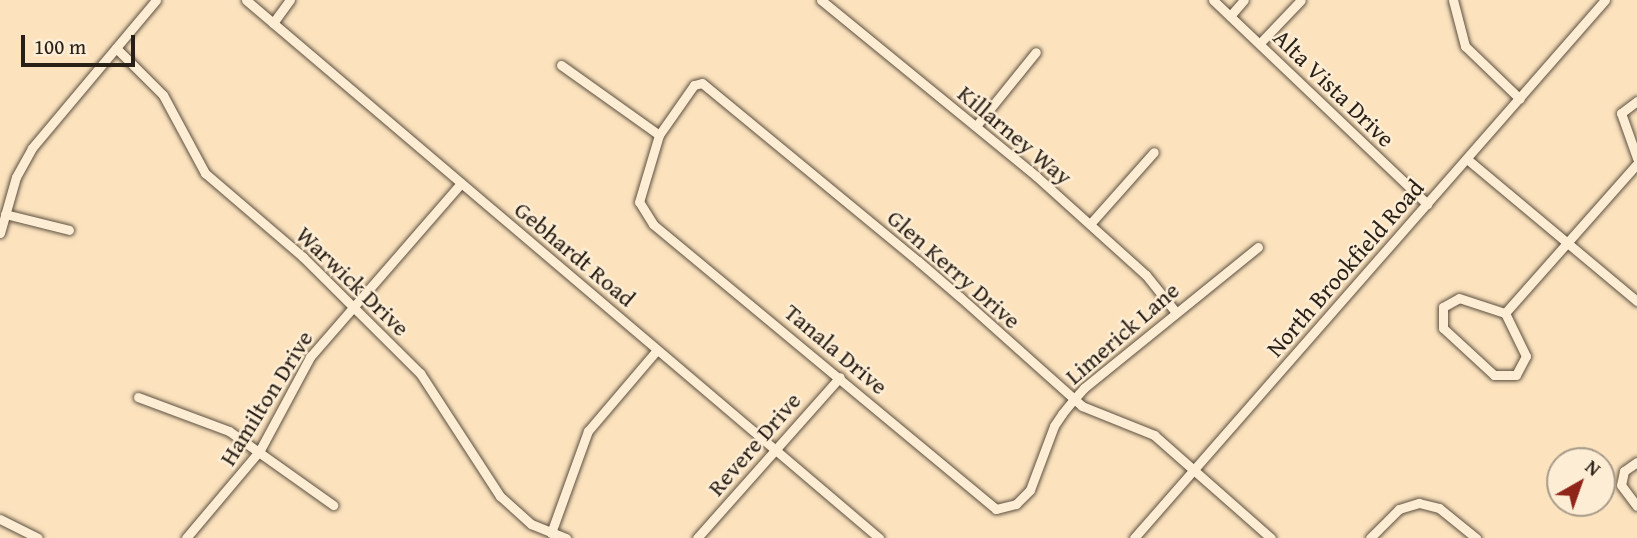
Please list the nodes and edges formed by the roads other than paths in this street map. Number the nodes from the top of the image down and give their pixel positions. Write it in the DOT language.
graph roads {
  1 [pos="156,0"];
  2 [pos="246,0"];
  3 [pos="290,0"];
  4 [pos="821,0"];
  5 [pos="1213,0"];
  6 [pos="1244,0"];
  7 [pos="1301,0"];
  8 [pos="1453,0"];
  9 [pos="1597,0"];
  10 [pos="1605,0"];
  11 [pos="1230,16"];
  12 [pos="273,23"];
  13 [pos="1585,24"];
  14 [pos="1260,43"];
  15 [pos="116,48"];
  16 [pos="1036,52"];
  17 [pos="561,65"];
  18 [pos="1520,99"];
  19 [pos="1637,101"];
  20 [pos="976,126"];
  21 [pos="659,135"];
  22 [pos="1154,152"];
  23 [pos="1637,158"];
  24 [pos="1468,159"];
  25 [pos="1637,164"];
  26 [pos="461,183"];
  27 [pos="1427,204"];
  28 [pos="5,214"];
  29 [pos="1090,225"];
  30 [pos="69,230"];
  31 [pos="0,233"];
  32 [pos="1564,246"];
  33 [pos="1258,247"];
  34 [pos="1637,301"];
  35 [pos="353,306"];
  36 [pos="1174,310"];
  37 [pos="1504,313"];
  38 [pos="657,350"];
  39 [pos="840,377"];
  40 [pos="138,397"];
  41 [pos="1074,399"];
  42 [pos="775,449"];
  43 [pos="260,450"];
  44 [pos="1637,462"];
  45 [pos="1194,470"];
  46 [pos="1016,504"];
  47 [pos="333,505"];
  48 [pos="1637,506"];
  49 [pos="0,519"];
  50 [pos="551,533"];
  51 [pos="38,538"];
  52 [pos="186,538"];
  53 [pos="566,538"];
  54 [pos="697,538"];
  55 [pos="879,538"];
  56 [pos="1134,538"];
  57 [pos="1271,538"];
  58 [pos="1370,538"];
  59 [pos="1476,538"];
  1 -- 15 [label="street"];
  2 -- 12 [label="street, Gebhardt Road"];
  3 -- 12 [label="street"];
  4 -- 20 [label="street, Killarney Way"];
  5 -- 11 [label="street, Alta Vista Drive"];
  6 -- 11 [label="street"];
  7 -- 14 [label="street"];
  8 -- 18 [label="street"];
  9 -- 13 [label="street, North Brookfield Road"];
  10 -- 13 [label="street, North Brookfield Road"];
  11 -- 14 [label="street, Alta Vista Drive"];
  12 -- 26 [label="street, Gebhardt Road"];
  13 -- 18 [label="street, North Brookfield Road"];
  14 -- 27 [label="street, Alta Vista Drive"];
  15 -- 28 [label="street"];
  15 -- 35 [label="street, Warwick Drive"];
  16 -- 20 [label="street"];
  17 -- 21 [label="street"];
  18 -- 24 [label="street, North Brookfield Road"];
  19 -- 23 [label="street"];
  20 -- 29 [label="street, Killarney Way"];
  21 -- 39 [label="street, Tanala Drive"];
  21 -- 41 [label="street, Glen Kerry Drive"];
  22 -- 29 [label="street"];
  24 -- 27 [label="street, North Brookfield Road"];
  24 -- 32 [label="street"];
  25 -- 32 [label="street"];
  26 -- 35 [label="street, Hamilton Drive"];
  26 -- 38 [label="street, Gebhardt Road"];
  27 -- 45 [label="street, North Brookfield Road"];
  28 -- 30 [label="street"];
  28 -- 31 [label="street"];
  29 -- 36 [label="street, Killarney Way"];
  32 -- 34 [label="street"];
  32 -- 37 [label="street"];
  33 -- 36 [label="street, Limerick Lane"];
  35 -- 43 [label="street, Hamilton Drive"];
  35 -- 50 [label="street, Warwick Drive"];
  36 -- 41 [label="street, Limerick Lane"];
  37 -- 37 [label="street"];
  38 -- 42 [label="street, Gebhardt Road"];
  38 -- 50 [label="street"];
  39 -- 42 [label="street, Revere Drive"];
  39 -- 46 [label="street, Tanala Drive"];
  40 -- 43 [label="street"];
  41 -- 45 [label="street, Glen Kerry Drive"];
  41 -- 46 [label="street, Limerick Lane"];
  42 -- 54 [label="street, Revere Drive"];
  42 -- 55 [label="street, Gebhardt Road"];
  43 -- 47 [label="street"];
  43 -- 52 [label="street, Hamilton Drive"];
  44 -- 48 [label="street"];
  45 -- 56 [label="street, North Brookfield Road"];
  45 -- 57 [label="street, Glen Kerry Drive"];
  49 -- 51 [label="street"];
  50 -- 53 [label="street, Warwick Drive"];
  58 -- 59 [label="street"];
}
